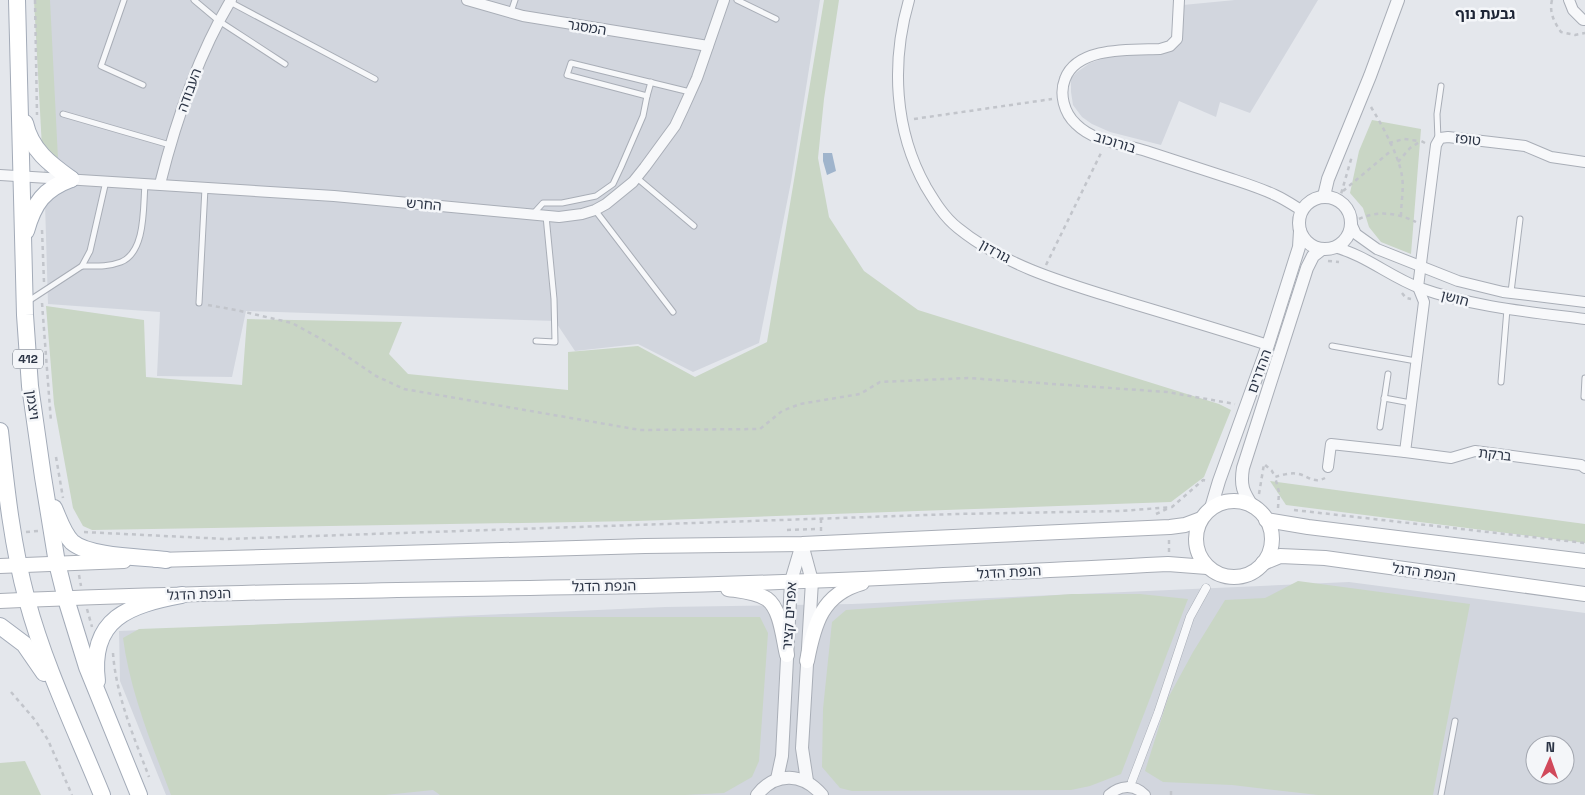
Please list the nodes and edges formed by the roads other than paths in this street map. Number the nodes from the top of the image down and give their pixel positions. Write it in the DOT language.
graph roads {
  1 [pos="17,0"];
  2 [pos="124,0"];
  3 [pos="194,0"];
  4 [pos="467,0"];
  5 [pos="515,0"];
  6 [pos="724,0"];
  7 [pos="737,0"];
  8 [pos="909,0"];
  9 [pos="1179,0"];
  10 [pos="1398,0"];
  11 [pos="1570,0"];
  12 [pos="231,1"];
  13 [pos="510,13"];
  14 [pos="776,19"];
  15 [pos="1585,20"];
  16 [pos="219,21"];
  17 [pos="708,46"];
  18 [pos="285,64"];
  19 [pos="375,79"];
  20 [pos="651,82"];
  21 [pos="143,85"];
  22 [pos="1441,86"];
  23 [pos="691,92"];
  24 [pos="647,96"];
  25 [pos="19,102"];
  26 [pos="63,114"];
  27 [pos="1437,143"];
  28 [pos="171,145"];
  29 [pos="1585,162"];
  30 [pos="0,176"];
  31 [pos="21,177"];
  32 [pos="637,177"];
  33 [pos="71,180"];
  34 [pos="106,181"];
  35 [pos="145,184"];
  36 [pos="160,184"];
  37 [pos="205,188"];
  38 [pos="1324,196"];
  39 [pos="598,209"];
  40 [pos="1301,210"];
  41 [pos="532,214"];
  42 [pos="546,215"];
  43 [pos="1520,219"];
  44 [pos="1351,223"];
  45 [pos="694,226"];
  46 [pos="1300,232"];
  47 [pos="23,240"];
  48 [pos="1328,248"];
  49 [pos="1421,265"];
  50 [pos="82,266"];
  51 [pos="1418,287"];
  52 [pos="1511,293"];
  53 [pos="1585,302"];
  54 [pos="25,303"];
  55 [pos="199,303"];
  56 [pos="1507,309"];
  57 [pos="674,312"];
  58 [pos="1585,319"];
  59 [pos="536,341"];
  60 [pos="1268,345"];
  61 [pos="1332,346"];
  62 [pos="1416,361"];
  63 [pos="1388,374"];
  64 [pos="1585,378"];
  65 [pos="1501,382"];
  66 [pos="1584,396"];
  67 [pos="1384,398"];
  68 [pos="1411,403"];
  69 [pos="1380,427"];
  70 [pos="0,431"];
  71 [pos="1405,452"];
  72 [pos="1328,467"];
  73 [pos="1585,468"];
  74 [pos="1256,502"];
  75 [pos="1212,508"];
  76 [pos="1269,514"];
  77 [pos="1201,519"];
  78 [pos="62,531"];
  79 [pos="802,544"];
  80 [pos="166,560"];
  81 [pos="1585,561"];
  82 [pos="57,563"];
  83 [pos="1263,563"];
  84 [pos="19,565"];
  85 [pos="0,566"];
  86 [pos="1207,567"];
  87 [pos="890,578"];
  88 [pos="791,581"];
  89 [pos="812,581"];
  90 [pos="703,584"];
  91 [pos="1206,588"];
  92 [pos="1585,594"];
  93 [pos="182,595"];
  94 [pos="66,599"];
  95 [pos="27,600"];
  96 [pos="0,601"];
  97 [pos="0,626"];
  98 [pos="787,655"];
  99 [pos="807,661"];
  100 [pos="99,696"];
  101 [pos="69,714"];
  102 [pos="1455,721"];
  103 [pos="777,779"];
  104 [pos="807,781"];
  105 [pos="1132,781"];
  106 [pos="102,795"];
  107 [pos="138,795"];
  108 [pos="756,795"];
  109 [pos="822,795"];
  110 [pos="1109,795"];
  111 [pos="1145,795"];
  112 [pos="1442,795"];
  1 -- 25 [label="main road, ויצמן / 412"];
  2 -- 21 [label="lane"];
  3 -- 16 [label="lane"];
  4 -- 13 [label="street, המסגר"];
  5 -- 13 [label="lane"];
  6 -- 17 [label="street, החרש"];
  7 -- 14 [label="lane"];
  8 -- 60 [label="street, גורדון"];
  9 -- 40 [label="street, בורוכוב"];
  10 -- 38 [label="street"];
  11 -- 15 [label="street"];
  12 -- 16 [label="street, העבודה"];
  12 -- 19 [label="lane"];
  13 -- 17 [label="street, המסגר"];
  16 -- 18 [label="lane"];
  16 -- 28 [label="street, העבודה"];
  17 -- 23 [label="street, החרש"];
  20 -- 23 [label="lane"];
  20 -- 24 [label="lane"];
  20 -- 24 [label="lane"];
  22 -- 27 [label="lane"];
  23 -- 32 [label="street, החרש"];
  24 -- 41 [label="lane"];
  25 -- 31 [label="main road, ויצמן / 412"];
  25 -- 33 [label="main road"];
  26 -- 28 [label="lane"];
  27 -- 29 [label="street, טופז"];
  27 -- 49 [label="street, טופז"];
  28 -- 36 [label="street, העבודה"];
  30 -- 31 [label="street, החרש"];
  31 -- 33 [label="street, החרש"];
  31 -- 47 [label="main road, ויצמן / 412"];
  32 -- 39 [label="street, החרש"];
  32 -- 45 [label="lane"];
  33 -- 34 [label="street, החרש"];
  33 -- 47 [label="main road"];
  34 -- 35 [label="street, החרש"];
  34 -- 50 [label="lane"];
  35 -- 36 [label="street, החרש"];
  35 -- 50 [label="lane"];
  36 -- 37 [label="street, החרש"];
  37 -- 41 [label="street, החרש"];
  37 -- 55 [label="lane"];
  38 -- 40 [label="street"];
  38 -- 44 [label="street"];
  39 -- 42 [label="street, החרש"];
  39 -- 57 [label="lane"];
  40 -- 46 [label="street"];
  41 -- 42 [label="street, החרש"];
  42 -- 59 [label="lane"];
  43 -- 52 [label="lane"];
  44 -- 48 [label="street"];
  44 -- 49 [label="street, חושן"];
  46 -- 48 [label="street"];
  46 -- 60 [label="street, ההדרים"];
  47 -- 54 [label="main road, ויצמן / 412"];
  48 -- 51 [label="street, חושן"];
  48 -- 74 [label="street, ההדרים"];
  49 -- 51 [label="street, טופז"];
  49 -- 52 [label="street, חושן"];
  50 -- 54 [label="lane"];
  51 -- 56 [label="street, חושן"];
  51 -- 62 [label="street"];
  52 -- 53 [label="street, חושן"];
  54 -- 78 [label="main road, ויצמן / 412"];
  56 -- 58 [label="street, חושן"];
  56 -- 65 [label="lane"];
  60 -- 75 [label="street, ההדרים"];
  61 -- 62 [label="lane"];
  62 -- 68 [label="street"];
  63 -- 67 [label="lane"];
  64 -- 66 [label="lane"];
  67 -- 68 [label="lane"];
  67 -- 69 [label="lane"];
  68 -- 71 [label="street"];
  70 -- 84 [label="main road"];
  71 -- 72 [label="street, ברקת"];
  71 -- 73 [label="street, ברקת"];
  74 -- 75 [label="main road"];
  74 -- 76 [label="main road"];
  75 -- 77 [label="main road"];
  76 -- 81 [label="main road"];
  76 -- 83 [label="main road"];
  77 -- 79 [label="main road"];
  77 -- 86 [label="main road"];
  78 -- 80 [label="main road"];
  78 -- 82 [label="main road"];
  79 -- 80 [label="main road"];
  79 -- 88 [label="street, אפרים קציר"];
  79 -- 89 [label="street, אפרים קציר"];
  80 -- 82 [label="main road"];
  82 -- 84 [label="main road"];
  82 -- 94 [label="main road"];
  83 -- 86 [label="main road"];
  83 -- 92 [label="main road, הנפת הדגל"];
  84 -- 85 [label="main road"];
  84 -- 95 [label="main road"];
  86 -- 87 [label="main road, הנפת הדגל"];
  87 -- 89 [label="main road, הנפת הדגל"];
  87 -- 99 [label="main road"];
  88 -- 89 [label="main road, הנפת הדגל"];
  88 -- 90 [label="main road, הנפת הדגל"];
  88 -- 98 [label="street, אפרים קציר"];
  89 -- 99 [label="street, אפרים קציר"];
  90 -- 93 [label="main road, הנפת הדגל"];
  90 -- 98 [label="main road"];
  91 -- 105 [label="street"];
  93 -- 94 [label="main road, הנפת הדגל"];
  93 -- 100 [label="main road"];
  94 -- 95 [label="main road, הנפת הדגל"];
  94 -- 100 [label="main road"];
  95 -- 96 [label="main road, הנפת הדגל"];
  95 -- 101 [label="main road"];
  97 -- 101 [label="main road"];
  98 -- 103 [label="street, אפרים קציר"];
  99 -- 104 [label="street, אפרים קציר"];
  100 -- 107 [label="main road"];
  101 -- 106 [label="main road"];
  102 -- 112 [label="lane"];
  103 -- 104 [label="street"];
  103 -- 108 [label="street"];
  104 -- 109 [label="street"];
  110 -- 111 [label="street"];
}
